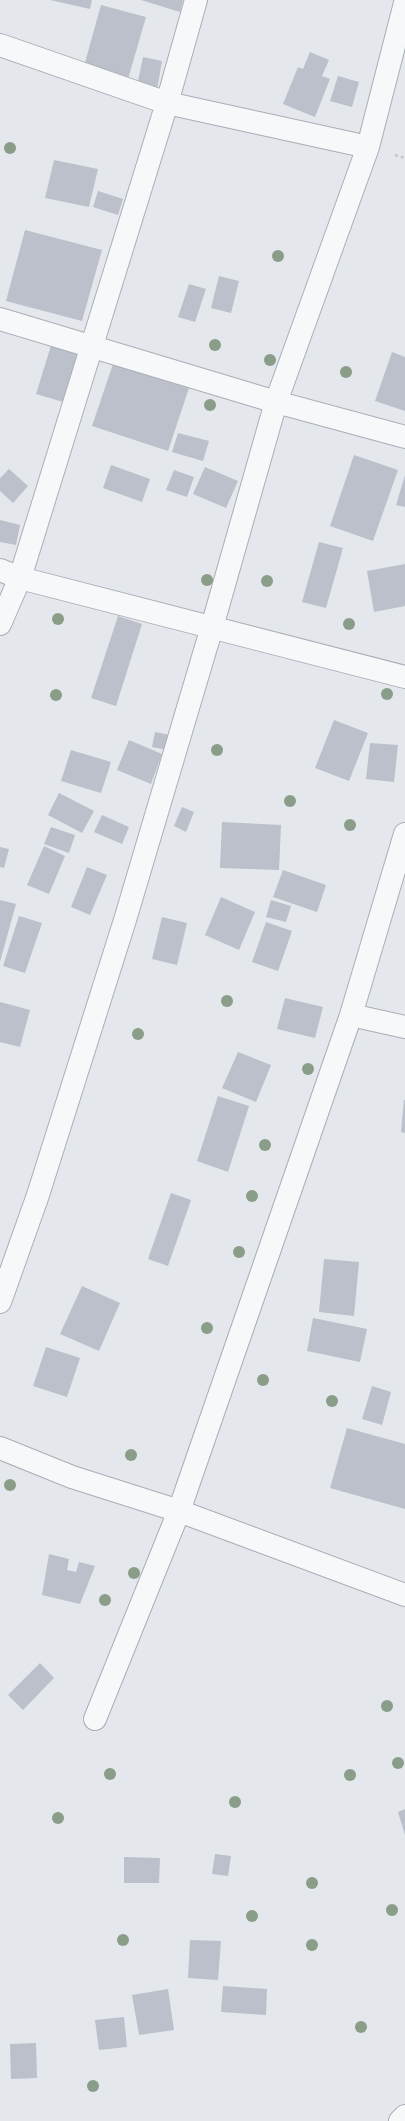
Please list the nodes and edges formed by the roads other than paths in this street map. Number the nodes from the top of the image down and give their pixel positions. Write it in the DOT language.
graph roads {
  1 [pos="196,0"];
  2 [pos="405,3"];
  3 [pos="0,45"];
  4 [pos="167,103"];
  5 [pos="368,147"];
  6 [pos="0,319"];
  7 [pos="92,346"];
  8 [pos="276,402"];
  9 [pos="405,437"];
  10 [pos="0,570"];
  11 [pos="20,578"];
  12 [pos="0,624"];
  13 [pos="212,627"];
  14 [pos="405,677"];
  15 [pos="405,834"];
  16 [pos="351,1015"];
  17 [pos="405,1027"];
  18 [pos="0,1302"];
  19 [pos="0,1448"];
  20 [pos="179,1512"];
  21 [pos="405,1595"];
  22 [pos="95,1719"];
  23 [pos="405,2116"];
  24 [pos="400,2121"];
  1 -- 4 [label="street"];
  2 -- 5 [label="street"];
  3 -- 4 [label="street"];
  4 -- 5 [label="street"];
  4 -- 7 [label="street"];
  5 -- 8 [label="street"];
  6 -- 7 [label="street"];
  7 -- 8 [label="street"];
  7 -- 11 [label="street"];
  8 -- 9 [label="street"];
  8 -- 13 [label="street"];
  10 -- 11 [label="street"];
  11 -- 12 [label="street"];
  11 -- 13 [label="street"];
  13 -- 14 [label="street"];
  13 -- 18 [label="street"];
  15 -- 16 [label="street"];
  16 -- 17 [label="street"];
  16 -- 20 [label="street"];
  19 -- 20 [label="street"];
  20 -- 21 [label="street"];
  20 -- 22 [label="street"];
  23 -- 24 [label="street"];
}
